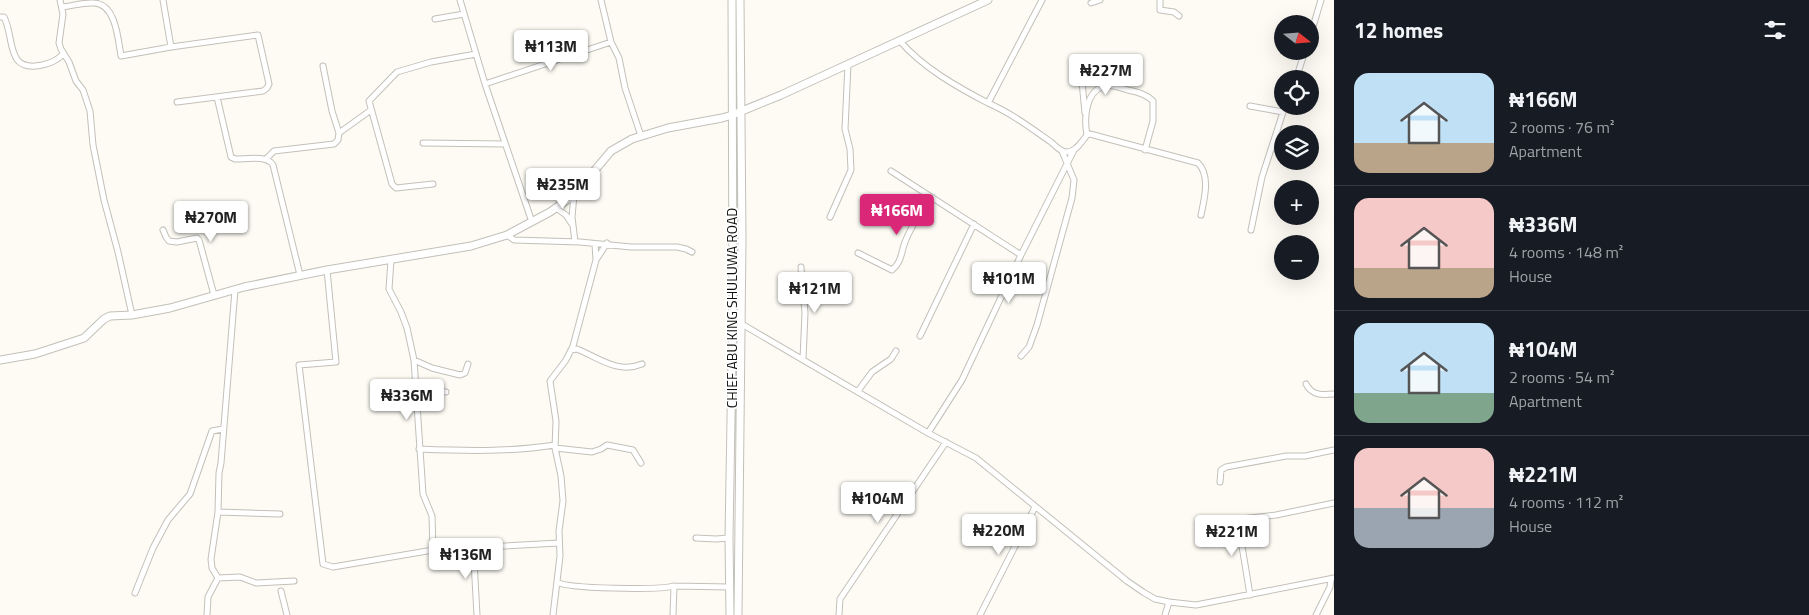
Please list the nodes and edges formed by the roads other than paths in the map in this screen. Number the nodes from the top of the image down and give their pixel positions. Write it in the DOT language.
graph roads {
  1 [pos="60,0"];
  2 [pos="162,0"];
  3 [pos="460,0"];
  4 [pos="601,0"];
  5 [pos="732,0"];
  6 [pos="740,0"];
  7 [pos="988,0"];
  8 [pos="1042,0"];
  9 [pos="1100,0"];
  10 [pos="1160,0"];
  11 [pos="1321,0"];
  12 [pos="1091,3"];
  13 [pos="62,7"];
  14 [pos="464,14"];
  15 [pos="1317,15"];
  16 [pos="1179,16"];
  17 [pos="0,17"];
  18 [pos="435,19"];
  19 [pos="900,41"];
  20 [pos="611,42"];
  21 [pos="171,47"];
  22 [pos="63,54"];
  23 [pos="476,54"];
  24 [pos="848,64"];
  25 [pos="323,66"];
  26 [pos="1081,71"];
  27 [pos="485,84"];
  28 [pos="217,97"];
  29 [pos="177,102"];
  30 [pos="988,103"];
  31 [pos="1250,106"];
  32 [pos="371,110"];
  33 [pos="1274,110"];
  34 [pos="740,111"];
  35 [pos="732,115"];
  36 [pos="1281,115"];
  37 [pos="1085,116"];
  38 [pos="340,133"];
  39 [pos="1087,135"];
  40 [pos="641,136"];
  41 [pos="423,142"];
  42 [pos="505,144"];
  43 [pos="1074,150"];
  44 [pos="1145,150"];
  45 [pos="1062,151"];
  46 [pos="266,159"];
  47 [pos="1068,163"];
  48 [pos="891,171"];
  49 [pos="433,184"];
  50 [pos="574,195"];
  51 [pos="932,198"];
  52 [pos="556,208"];
  53 [pos="1201,215"];
  54 [pos="830,217"];
  55 [pos="532,222"];
  56 [pos="974,224"];
  57 [pos="572,225"];
  58 [pos="163,230"];
  59 [pos="1251,230"];
  60 [pos="506,235"];
  61 [pos="575,242"];
  62 [pos="607,243"];
  63 [pos="595,244"];
  64 [pos="692,252"];
  65 [pos="858,253"];
  66 [pos="1021,255"];
  67 [pos="390,260"];
  68 [pos="596,260"];
  69 [pos="801,267"];
  70 [pos="327,270"];
  71 [pos="300,276"];
  72 [pos="234,290"];
  73 [pos="214,295"];
  74 [pos="132,315"];
  75 [pos="740,323"];
  76 [pos="920,336"];
  77 [pos="574,350"];
  78 [pos="896,350"];
  79 [pos="1022,356"];
  80 [pos="803,359"];
  81 [pos="0,360"];
  82 [pos="414,360"];
  83 [pos="468,364"];
  84 [pos="642,364"];
  85 [pos="1306,384"];
  86 [pos="415,389"];
  87 [pos="446,392"];
  88 [pos="858,392"];
  89 [pos="1334,394"];
  90 [pos="223,428"];
  91 [pos="928,433"];
  92 [pos="730,435"];
  93 [pos="739,436"];
  94 [pos="946,442"];
  95 [pos="555,446"];
  96 [pos="419,450"];
  97 [pos="1334,450"];
  98 [pos="641,463"];
  99 [pos="1220,482"];
  100 [pos="1334,503"];
  101 [pos="1035,507"];
  102 [pos="218,512"];
  103 [pos="280,514"];
  104 [pos="696,538"];
  105 [pos="728,538"];
  106 [pos="560,543"];
  107 [pos="476,548"];
  108 [pos="433,550"];
  109 [pos="218,578"];
  110 [pos="1332,578"];
  111 [pos="294,581"];
  112 [pos="557,582"];
  113 [pos="674,586"];
  114 [pos="729,587"];
  115 [pos="281,591"];
  116 [pos="135,593"];
  117 [pos="1250,595"];
  118 [pos="1169,602"];
  119 [pos="206,615"];
  120 [pos="287,615"];
  121 [pos="477,615"];
  122 [pos="553,615"];
  123 [pos="673,615"];
  124 [pos="730,615"];
  125 [pos="738,615"];
  126 [pos="839,615"];
  127 [pos="980,615"];
  128 [pos="1165,615"];
  129 [pos="1316,615"];
  1 -- 13 [label="street"];
  2 -- 21 [label="street"];
  3 -- 14 [label="street"];
  4 -- 20 [label="street"];
  5 -- 35 [label="street, CHIEF ABU KING SHULUWA ROAD"];
  6 -- 34 [label="street"];
  7 -- 19 [label="street"];
  8 -- 30 [label="street"];
  9 -- 12 [label="street"];
  10 -- 16 [label="street"];
  11 -- 15 [label="street"];
  13 -- 21 [label="street"];
  13 -- 22 [label="street"];
  14 -- 18 [label="street"];
  14 -- 23 [label="street"];
  17 -- 22 [label="street"];
  19 -- 24 [label="street"];
  19 -- 30 [label="street"];
  20 -- 27 [label="street"];
  20 -- 40 [label="street"];
  21 -- 28 [label="street"];
  22 -- 74 [label="street"];
  23 -- 27 [label="street"];
  23 -- 32 [label="street"];
  24 -- 34 [label="street"];
  24 -- 54 [label="street"];
  25 -- 38 [label="street"];
  26 -- 37 [label="street"];
  27 -- 42 [label="street"];
  28 -- 29 [label="street"];
  28 -- 46 [label="street"];
  30 -- 45 [label="street"];
  31 -- 33 [label="street"];
  32 -- 38 [label="street"];
  32 -- 49 [label="street"];
  34 -- 35 [label="street"];
  34 -- 75 [label="street"];
  35 -- 40 [label="street"];
  35 -- 92 [label="street, CHIEF ABU KING SHULUWA ROAD"];
  36 -- 59 [label="street"];
  37 -- 39 [label="street"];
  37 -- 44 [label="street"];
  38 -- 46 [label="street"];
  39 -- 43 [label="street"];
  39 -- 44 [label="street"];
  40 -- 50 [label="street"];
  41 -- 42 [label="street"];
  42 -- 55 [label="street"];
  43 -- 45 [label="street"];
  43 -- 47 [label="street"];
  44 -- 53 [label="street"];
  45 -- 47 [label="street"];
  46 -- 71 [label="street"];
  47 -- 66 [label="street"];
  47 -- 79 [label="street"];
  48 -- 51 [label="street"];
  50 -- 52 [label="street"];
  50 -- 57 [label="street"];
  51 -- 56 [label="street"];
  51 -- 65 [label="street"];
  52 -- 55 [label="street"];
  52 -- 57 [label="street"];
  55 -- 60 [label="street"];
  56 -- 66 [label="street"];
  56 -- 76 [label="street"];
  57 -- 61 [label="street"];
  58 -- 73 [label="street"];
  60 -- 61 [label="street"];
  60 -- 67 [label="street"];
  61 -- 63 [label="street"];
  62 -- 63 [label="street"];
  62 -- 64 [label="street"];
  62 -- 68 [label="street"];
  63 -- 68 [label="street"];
  66 -- 91 [label="street"];
  67 -- 70 [label="street"];
  67 -- 82 [label="street"];
  68 -- 77 [label="street"];
  69 -- 80 [label="street"];
  70 -- 71 [label="street"];
  70 -- 108 [label="street"];
  71 -- 72 [label="street"];
  72 -- 73 [label="street"];
  72 -- 90 [label="street"];
  73 -- 74 [label="street"];
  74 -- 81 [label="street"];
  75 -- 80 [label="street"];
  75 -- 93 [label="street"];
  77 -- 84 [label="street"];
  77 -- 95 [label="street"];
  78 -- 88 [label="street"];
  80 -- 88 [label="street"];
  82 -- 83 [label="street"];
  82 -- 86 [label="street"];
  85 -- 89 [label="street"];
  86 -- 87 [label="street"];
  86 -- 96 [label="street"];
  88 -- 91 [label="street"];
  90 -- 102 [label="street"];
  90 -- 116 [label="street"];
  91 -- 94 [label="street"];
  92 -- 93 [label="street"];
  92 -- 105 [label="street, CHIEF ABU KING SHULUWA ROAD"];
  93 -- 125 [label="street"];
  94 -- 101 [label="street"];
  94 -- 126 [label="street"];
  95 -- 96 [label="street"];
  95 -- 98 [label="street"];
  95 -- 106 [label="street"];
  96 -- 108 [label="street"];
  97 -- 99 [label="street"];
  100 -- 117 [label="street"];
  101 -- 118 [label="street"];
  101 -- 127 [label="street"];
  102 -- 103 [label="street"];
  102 -- 109 [label="street"];
  104 -- 105 [label="street"];
  105 -- 114 [label="street, CHIEF ABU KING SHULUWA ROAD"];
  106 -- 107 [label="street"];
  106 -- 112 [label="street"];
  107 -- 108 [label="street"];
  107 -- 121 [label="street"];
  109 -- 111 [label="street"];
  109 -- 119 [label="street"];
  110 -- 117 [label="street"];
  110 -- 129 [label="street"];
  112 -- 113 [label="street"];
  112 -- 122 [label="street"];
  113 -- 114 [label="street"];
  113 -- 123 [label="street"];
  114 -- 124 [label="street, CHIEF ABU KING SHULUWA ROAD"];
  115 -- 120 [label="street"];
  117 -- 118 [label="street"];
  118 -- 128 [label="street"];
}
